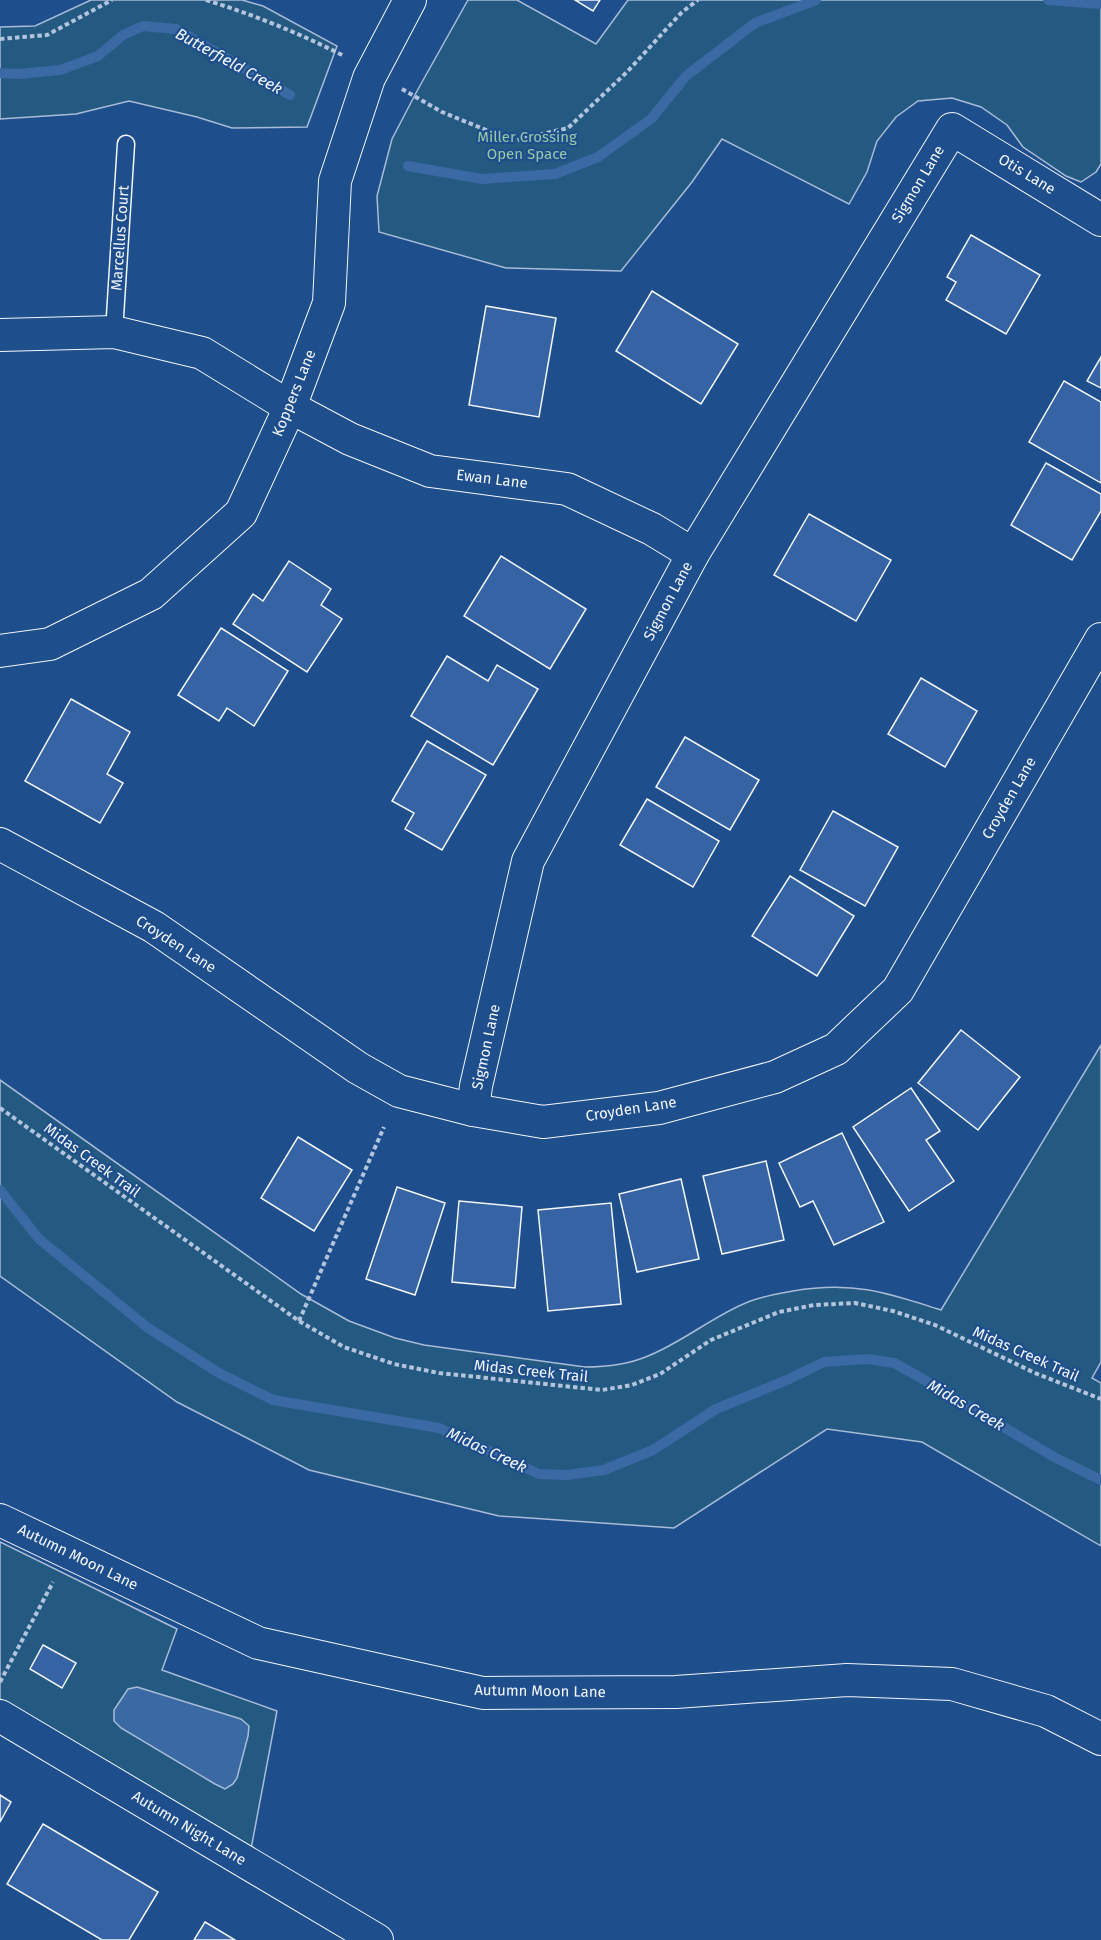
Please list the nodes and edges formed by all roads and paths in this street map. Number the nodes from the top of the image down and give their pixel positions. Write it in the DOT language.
graph roads {
  1 [pos="112,0"];
  2 [pos="206,0"];
  3 [pos="410,0"];
  4 [pos="698,0"];
  5 [pos="0,39"];
  6 [pos="344,57"];
  7 [pos="397,86"];
  8 [pos="952,129"];
  9 [pos="126,144"];
  10 [pos="1101,220"];
  11 [pos="114,332"];
  12 [pos="0,335"];
  13 [pos="290,407"];
  14 [pos="693,554"];
  15 [pos="1101,639"];
  16 [pos="0,651"];
  17 [pos="0,844"];
  18 [pos="0,1108"];
  19 [pos="473,1110"];
  20 [pos="384,1127"];
  21 [pos="298,1321"];
  22 [pos="1101,1399"];
  23 [pos="0,1520"];
  24 [pos="56,1576"];
  25 [pos="0,1682"];
  26 [pos="0,1716"];
  27 [pos="1101,1739"];
  28 [pos="377,1940"];
  1 -- 5 [label="path"];
  2 -- 6 [label="path"];
  3 -- 13 [label="street, Koppers Lane"];
  4 -- 7 [label="path"];
  8 -- 10 [label="street, Otis Lane"];
  8 -- 14 [label="street, Sigmon Lane"];
  9 -- 11 [label="lane, Marcellus Court"];
  11 -- 12 [label="street, Ewan Lane"];
  11 -- 13 [label="street, Ewan Lane"];
  13 -- 14 [label="street, Ewan Lane"];
  13 -- 16 [label="street, Koppers Lane"];
  14 -- 19 [label="street, Sigmon Lane"];
  15 -- 19 [label="street, Croyden Lane"];
  17 -- 19 [label="street, Croyden Lane"];
  18 -- 21 [label="path, Midas Creek Trail"];
  20 -- 21 [label="path"];
  21 -- 22 [label="path, Midas Creek Trail"];
  23 -- 27 [label="street, Autumn Moon Lane"];
  24 -- 25 [label="path"];
  26 -- 28 [label="street, Autumn Night Lane"];
}
